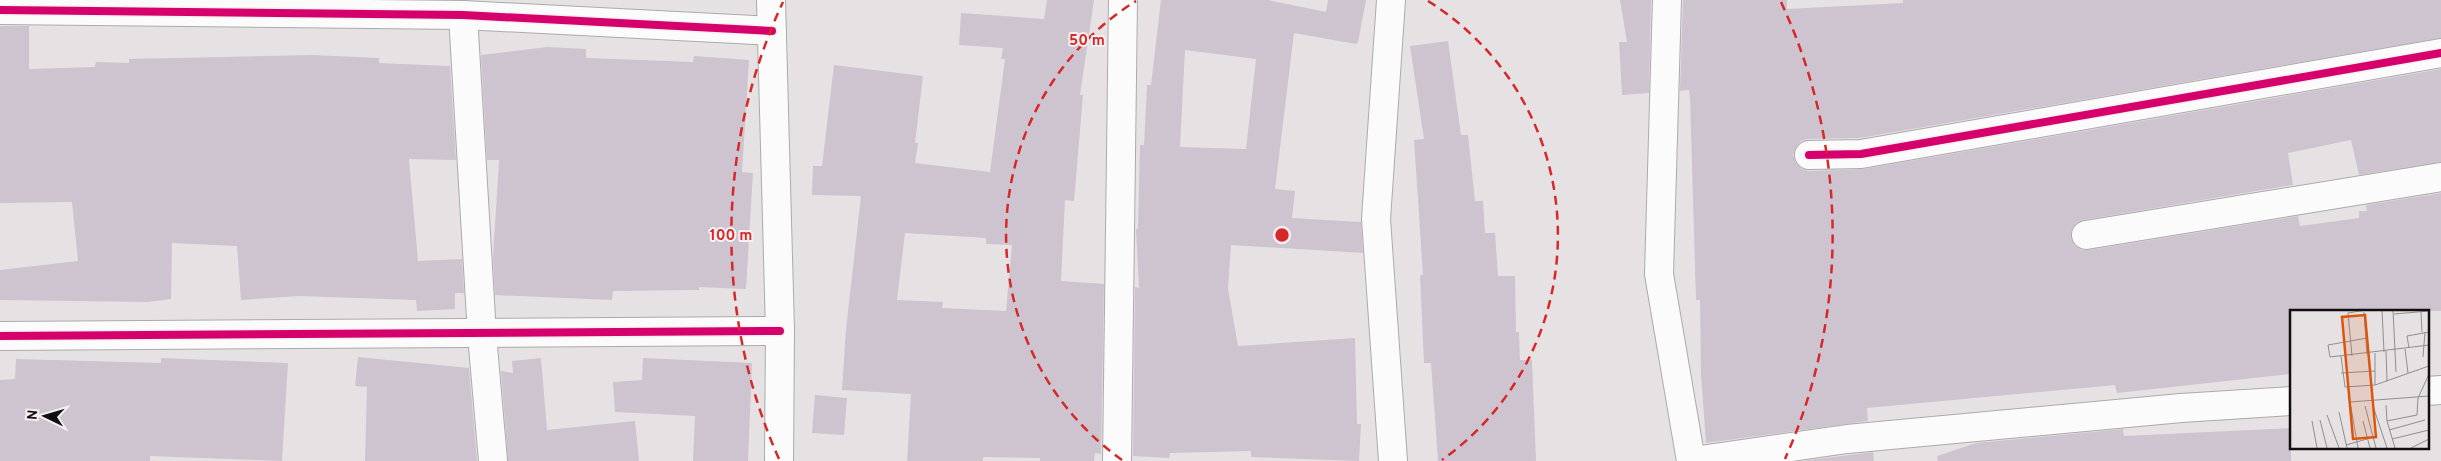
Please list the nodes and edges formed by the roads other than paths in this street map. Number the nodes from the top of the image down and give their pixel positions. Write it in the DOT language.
graph roads {
  1 [pos="771,0"];
  2 [pos="1123,0"];
  3 [pos="1391,0"];
  4 [pos="1667,0"];
  5 [pos="0,10"];
  6 [pos="463,15"];
  7 [pos="772,31"];
  8 [pos="2441,53"];
  9 [pos="1809,155"];
  10 [pos="2441,177"];
  11 [pos="2086,235"];
  12 [pos="780,331"];
  13 [pos="482,335"];
  14 [pos="0,336"];
  15 [pos="2441,390"];
  16 [pos="2428,391"];
  17 [pos="2290,401"];
  18 [pos="493,461"];
  19 [pos="779,461"];
  20 [pos="1117,461"];
  21 [pos="1394,461"];
  22 [pos="1692,461"];
  1 -- 7 [label="street"];
  2 -- 20 [label="street"];
  3 -- 21 [label="street"];
  4 -- 22 [label="street"];
  5 -- 6 [label="street"];
  6 -- 7 [label="street"];
  6 -- 13 [label="street"];
  7 -- 12 [label="street"];
  8 -- 9 [label="street"];
  10 -- 11 [label="street"];
  12 -- 13 [label="street"];
  12 -- 19 [label="street"];
  13 -- 14 [label="street"];
  13 -- 18 [label="street"];
  15 -- 16 [label="street"];
  17 -- 22 [label="street"];
}
